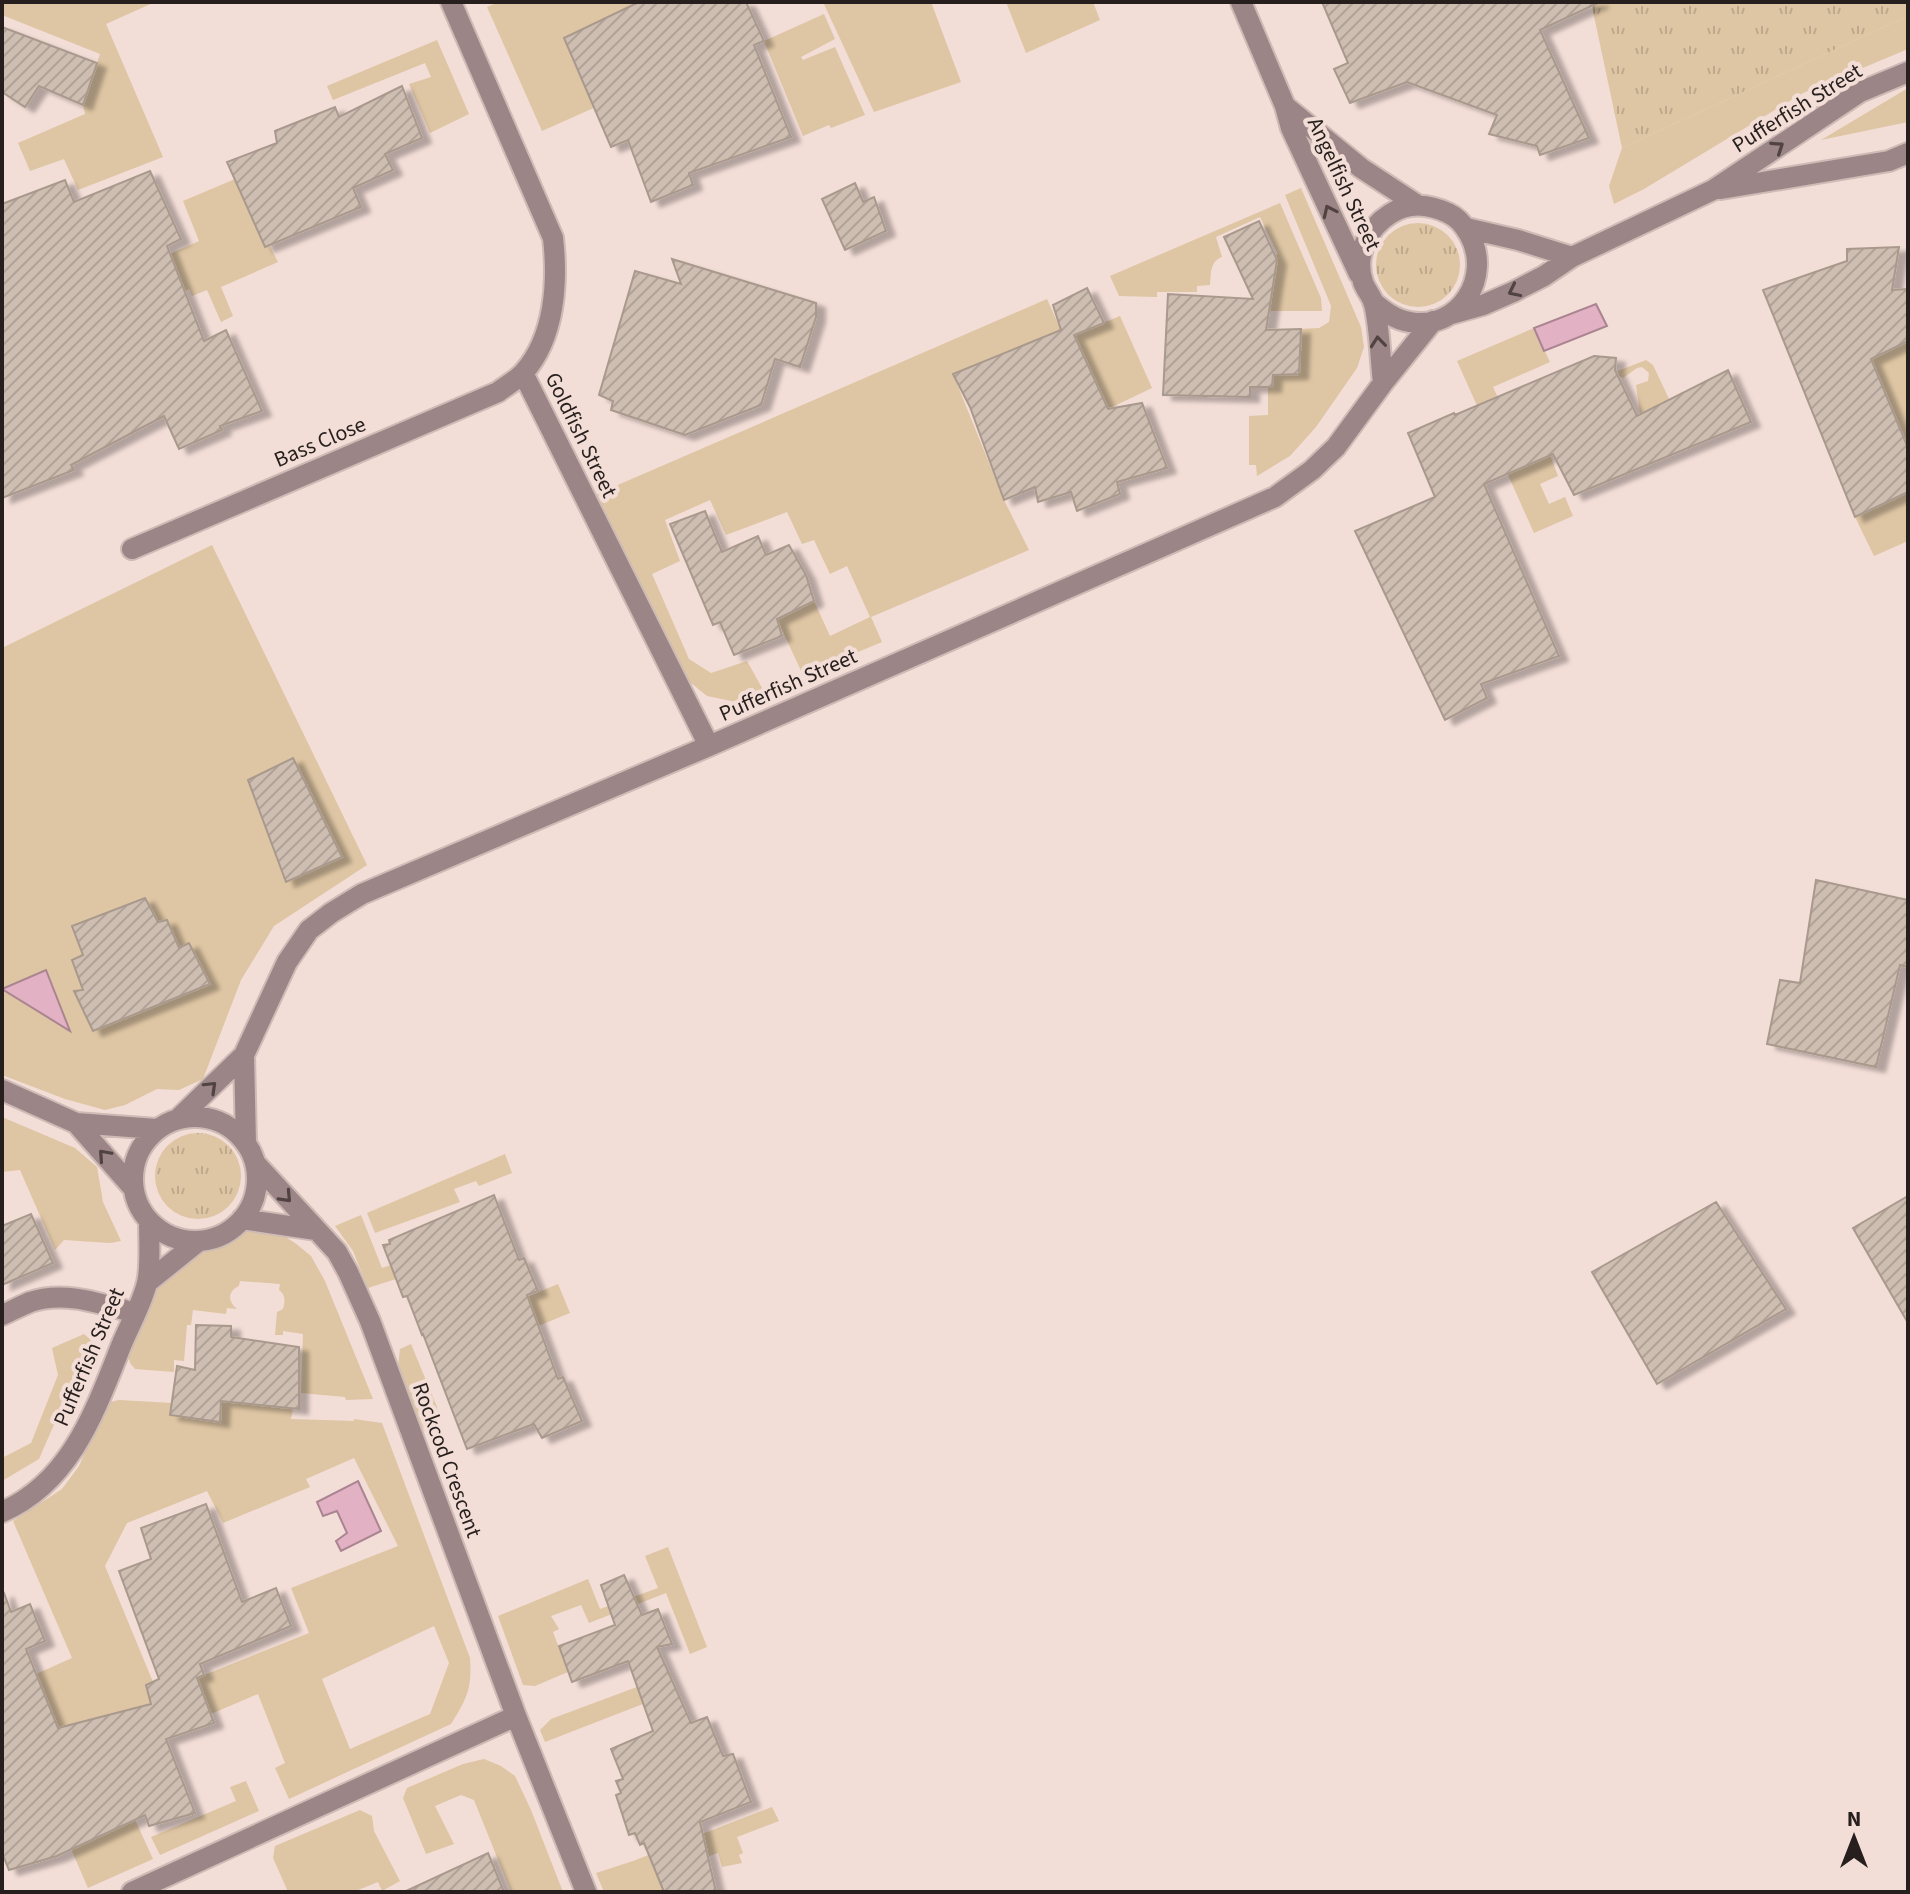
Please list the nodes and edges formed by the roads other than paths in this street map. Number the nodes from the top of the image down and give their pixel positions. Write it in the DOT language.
graph roads {
  1 [pos="451,2"];
  2 [pos="1241,2"];
  3 [pos="1908,72"];
  4 [pos="1285,106"];
  5 [pos="1908,153"];
  6 [pos="1713,190"];
  7 [pos="1416,204"];
  8 [pos="1466,228"];
  9 [pos="1572,257"];
  10 [pos="1362,281"];
  11 [pos="1373,302"];
  12 [pos="1442,318"];
  13 [pos="523,373"];
  14 [pos="1383,383"];
  15 [pos="132,549"];
  16 [pos="709,746"];
  17 [pos="244,1055"];
  18 [pos="2,1090"];
  19 [pos="178,1119"];
  20 [pos="76,1123"];
  21 [pos="156,1129"];
  22 [pos="246,1143"];
  23 [pos="256,1164"];
  24 [pos="133,1188"];
  25 [pos="242,1219"];
  26 [pos="149,1221"];
  27 [pos="316,1230"];
  28 [pos="199,1241"];
  29 [pos="148,1282"];
  30 [pos="135,1313"];
  31 [pos="2,1315"];
  32 [pos="2,1512"];
  33 [pos="516,1716"];
  34 [pos="132,1892"];
  35 [pos="586,1892"];
  1 -- 13 [label="street, Goldfish Street"];
  2 -- 4 [label="street, Angelfish Street"];
  6 -- 3 [label="street, Pufferfish Street, one-way"];
  4 -- 7 [label="street, Angelfish Street"];
  10 -- 4 [label="street, Angelfish Street, one-way"];
  5 -- 6 [label="street, Pufferfish Street"];
  6 -- 9 [label="street, Pufferfish Street"];
  7 -- 8 [label="street"];
  7 -- 10 [label="street"];
  8 -- 9 [label="street"];
  8 -- 12 [label="street, Pufferfish Street"];
  9 -- 12 [label="street, Pufferfish Street, one-way"];
  10 -- 11 [label="street"];
  11 -- 12 [label="street, Pufferfish Street"];
  14 -- 11 [label="street, one-way"];
  12 -- 14 [label="street, Pufferfish Street"];
  13 -- 15 [label="street, Bass Close"];
  13 -- 16 [label="street, Goldfish Street"];
  14 -- 16 [label="street, Pufferfish Street"];
  16 -- 17 [label="street, Pufferfish Street"];
  19 -- 17 [label="street, Pufferfish Street, one-way"];
  17 -- 22 [label="street, Pufferfish Street"];
  18 -- 20 [label="street"];
  19 -- 21 [label="street, Pufferfish Street"];
  19 -- 22 [label="street, Pufferfish Street"];
  20 -- 21 [label="street"];
  24 -- 20 [label="street, Pufferfish Street, one-way"];
  21 -- 24 [label="street"];
  22 -- 23 [label="street, Pufferfish Street"];
  23 -- 25 [label="street"];
  23 -- 27 [label="street, Rockcod Crescent, one-way"];
  24 -- 26 [label="street, Pufferfish Street"];
  25 -- 27 [label="street"];
  25 -- 28 [label="street, Pufferfish Street"];
  26 -- 28 [label="street"];
  26 -- 29 [label="street, Pufferfish Street"];
  27 -- 33 [label="street, Rockcod Crescent"];
  28 -- 29 [label="street, Pufferfish Street"];
  29 -- 30 [label="street, Pufferfish Street"];
  30 -- 31 [label="street"];
  30 -- 32 [label="street, Pufferfish Street"];
  33 -- 34 [label="street"];
  33 -- 35 [label="street, Rockcod Crescent"];
}
